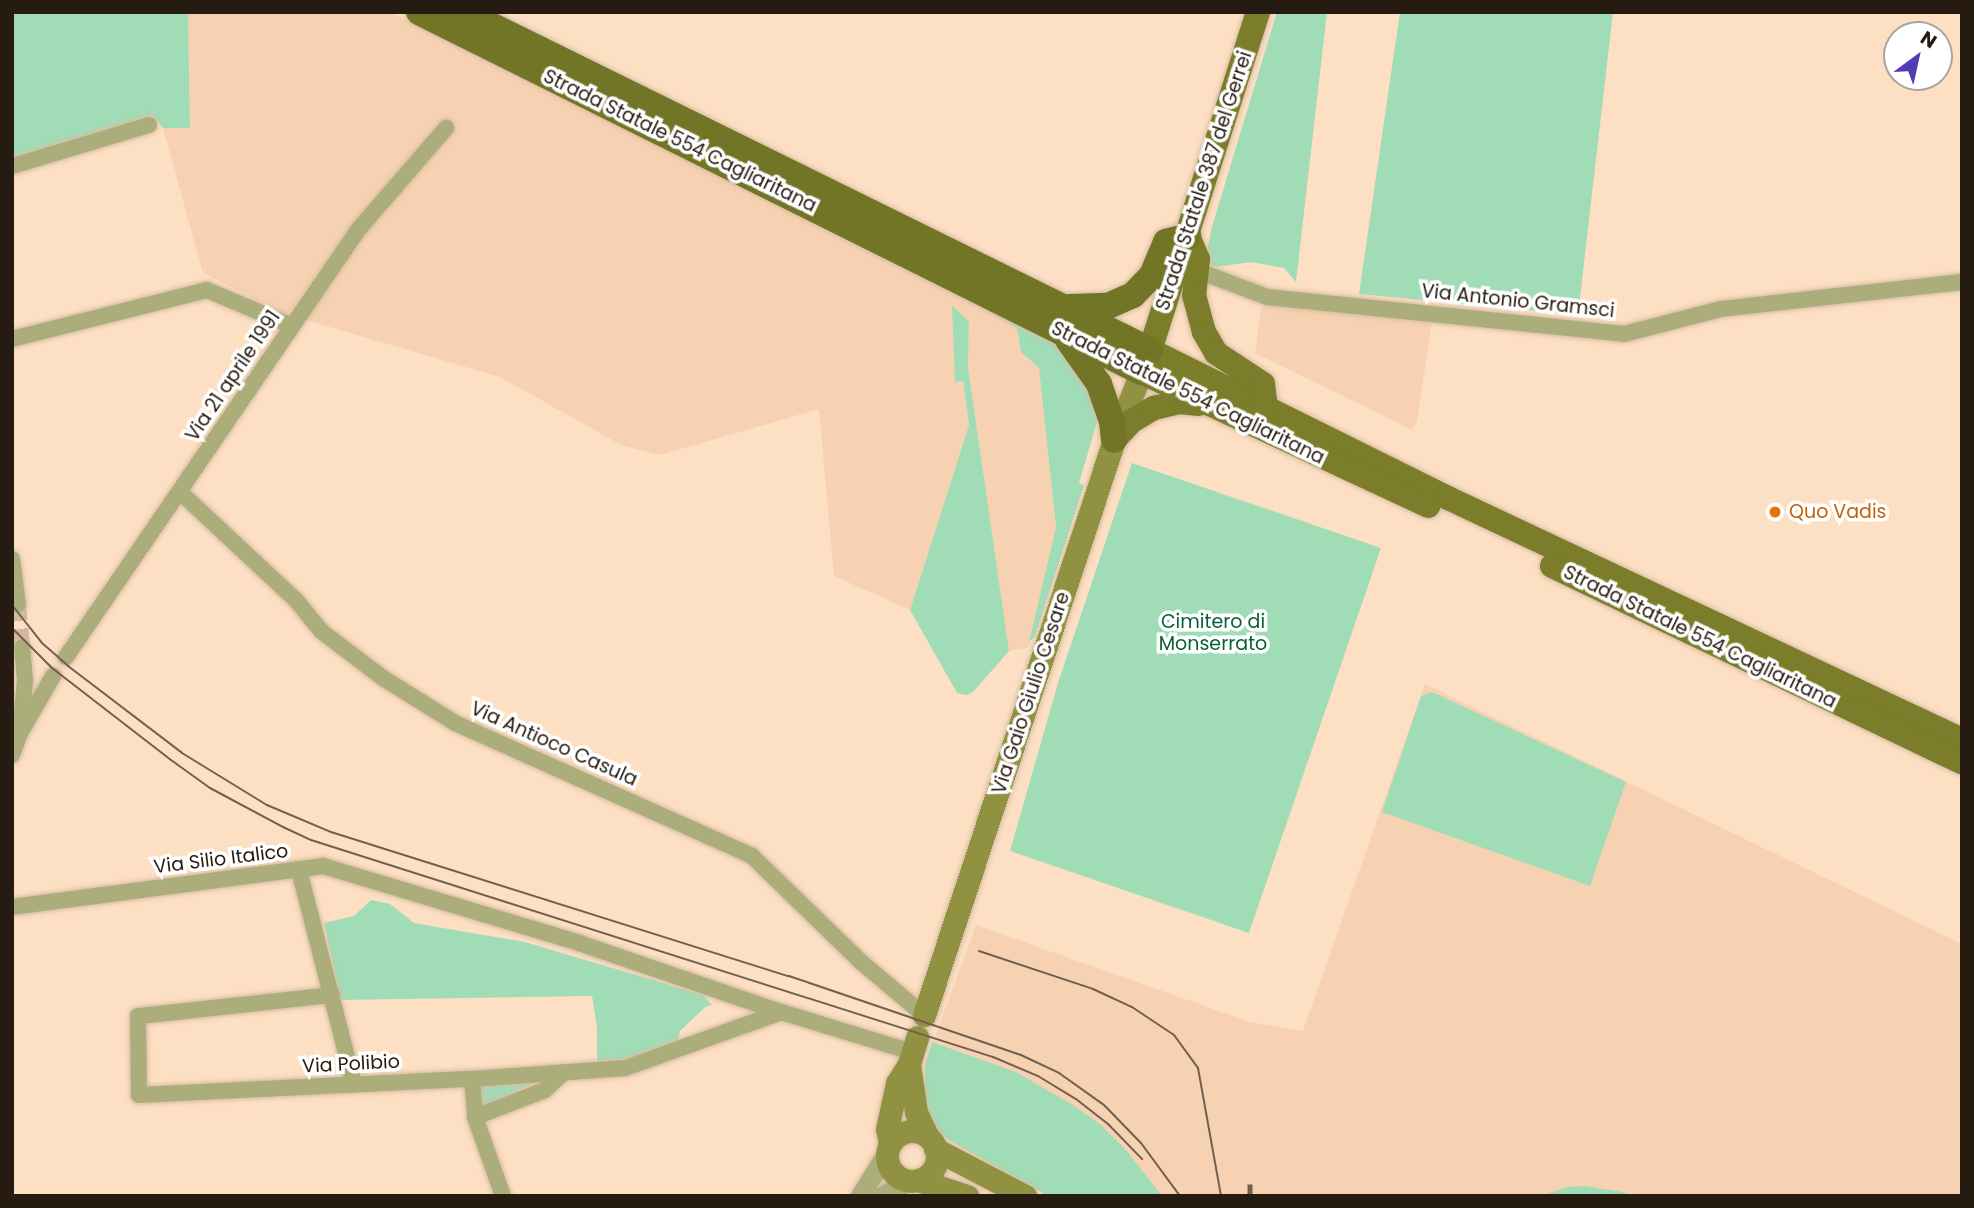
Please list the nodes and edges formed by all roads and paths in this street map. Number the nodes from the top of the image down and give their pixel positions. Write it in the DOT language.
graph roads {
  1 [pos="419,12"];
  2 [pos="464,12"];
  3 [pos="1258,12"];
  4 [pos="149,125"];
  5 [pos="446,128"];
  6 [pos="12,166"];
  7 [pos="1188,236"];
  8 [pos="1196,270"];
  9 [pos="1962,282"];
  10 [pos="1055,302"];
  11 [pos="292,326"];
  12 [pos="1059,331"];
  13 [pos="12,339"];
  14 [pos="1146,361"];
  15 [pos="1266,408"];
  16 [pos="1219,410"];
  17 [pos="1114,440"];
  18 [pos="180,492"];
  19 [pos="12,559"];
  20 [pos="18,605"];
  21 [pos="22,648"];
  22 [pos="66,657"];
  23 [pos="53,676"];
  24 [pos="20,733"];
  25 [pos="1962,740"];
  26 [pos="12,755"];
  27 [pos="1962,762"];
  28 [pos="299,870"];
  29 [pos="12,907"];
  30 [pos="332,995"];
  31 [pos="780,1012"];
  32 [pos="916,1042"];
  33 [pos="564,1072"];
  34 [pos="472,1079"];
  35 [pos="354,1084"];
  36 [pos="475,1117"];
  37 [pos="931,1143"];
  38 [pos="889,1147"];
  39 [pos="914,1180"];
  40 [pos="503,1196"];
  41 [pos="860,1196"];
  42 [pos="882,1196"];
  43 [pos="967,1196"];
  44 [pos="1025,1196"];
  1 -- 12 [label="highway, Strada Statale 554 Cagliaritana"];
  2 -- 10 [label="highway, Strada Statale 554 Cagliaritana"];
  3 -- 7 [label="main road, Strada Statale 387 del Gerrei"];
  4 -- 6 [label="street"];
  5 -- 11 [label="street, Via 21 aprile 1991"];
  7 -- 8 [label="main road"];
  7 -- 10 [label="highway"];
  7 -- 14 [label="main road, Strada Statale 387 del Gerrei"];
  8 -- 9 [label="street, Via Antonio Gramsci"];
  8 -- 15 [label="main road"];
  10 -- 14 [label="highway, Strada Statale 554 Cagliaritana"];
  11 -- 13 [label="street"];
  11 -- 18 [label="street, Via 21 aprile 1991"];
  12 -- 14 [label="highway, Strada Statale 554 Cagliaritana"];
  12 -- 17 [label="highway"];
  14 -- 15 [label="main road, Strada Statale 554 Cagliaritana"];
  14 -- 16 [label="main road, Strada Statale 554 Cagliaritana"];
  14 -- 17 [label="main road, Via Gaio Giulio Cesare"];
  15 -- 25 [label="main road, Strada Statale 554 Cagliaritana"];
  16 -- 17 [label="main road"];
  16 -- 27 [label="main road, Strada Statale 554 Cagliaritana"];
  17 -- 32 [label="main road, Via Gaio Giulio Cesare"];
  18 -- 22 [label="street, Via 21 aprile 1991"];
  18 -- 32 [label="street, Via Antioco Casula"];
  19 -- 20 [label="street"];
  21 -- 24 [label="street"];
  23 -- 24 [label="street"];
  24 -- 26 [label="street"];
  28 -- 29 [label="street, Via Silio Italico"];
  28 -- 30 [label="street, Via Silio Italico"];
  28 -- 31 [label="street"];
  30 -- 35 [label="street, Via Silio Italico"];
  30 -- 35 [label="street, Via Polibio"];
  31 -- 32 [label="street"];
  31 -- 33 [label="street, Via Polibio"];
  32 -- 37 [label="main road, Via Gaio Giulio Cesare"];
  32 -- 38 [label="main road, Via Gaio Giulio Cesare"];
  33 -- 34 [label="street, Via Polibio"];
  33 -- 36 [label="street"];
  34 -- 35 [label="street, Via Polibio"];
  34 -- 36 [label="street"];
  36 -- 40 [label="street"];
  37 -- 38 [label="main road"];
  37 -- 39 [label="main road"];
  37 -- 44 [label="main road"];
  38 -- 39 [label="main road"];
  38 -- 41 [label="street, Via Gaio Giulio Cesare"];
  39 -- 42 [label="street"];
  39 -- 43 [label="main road"];
}
